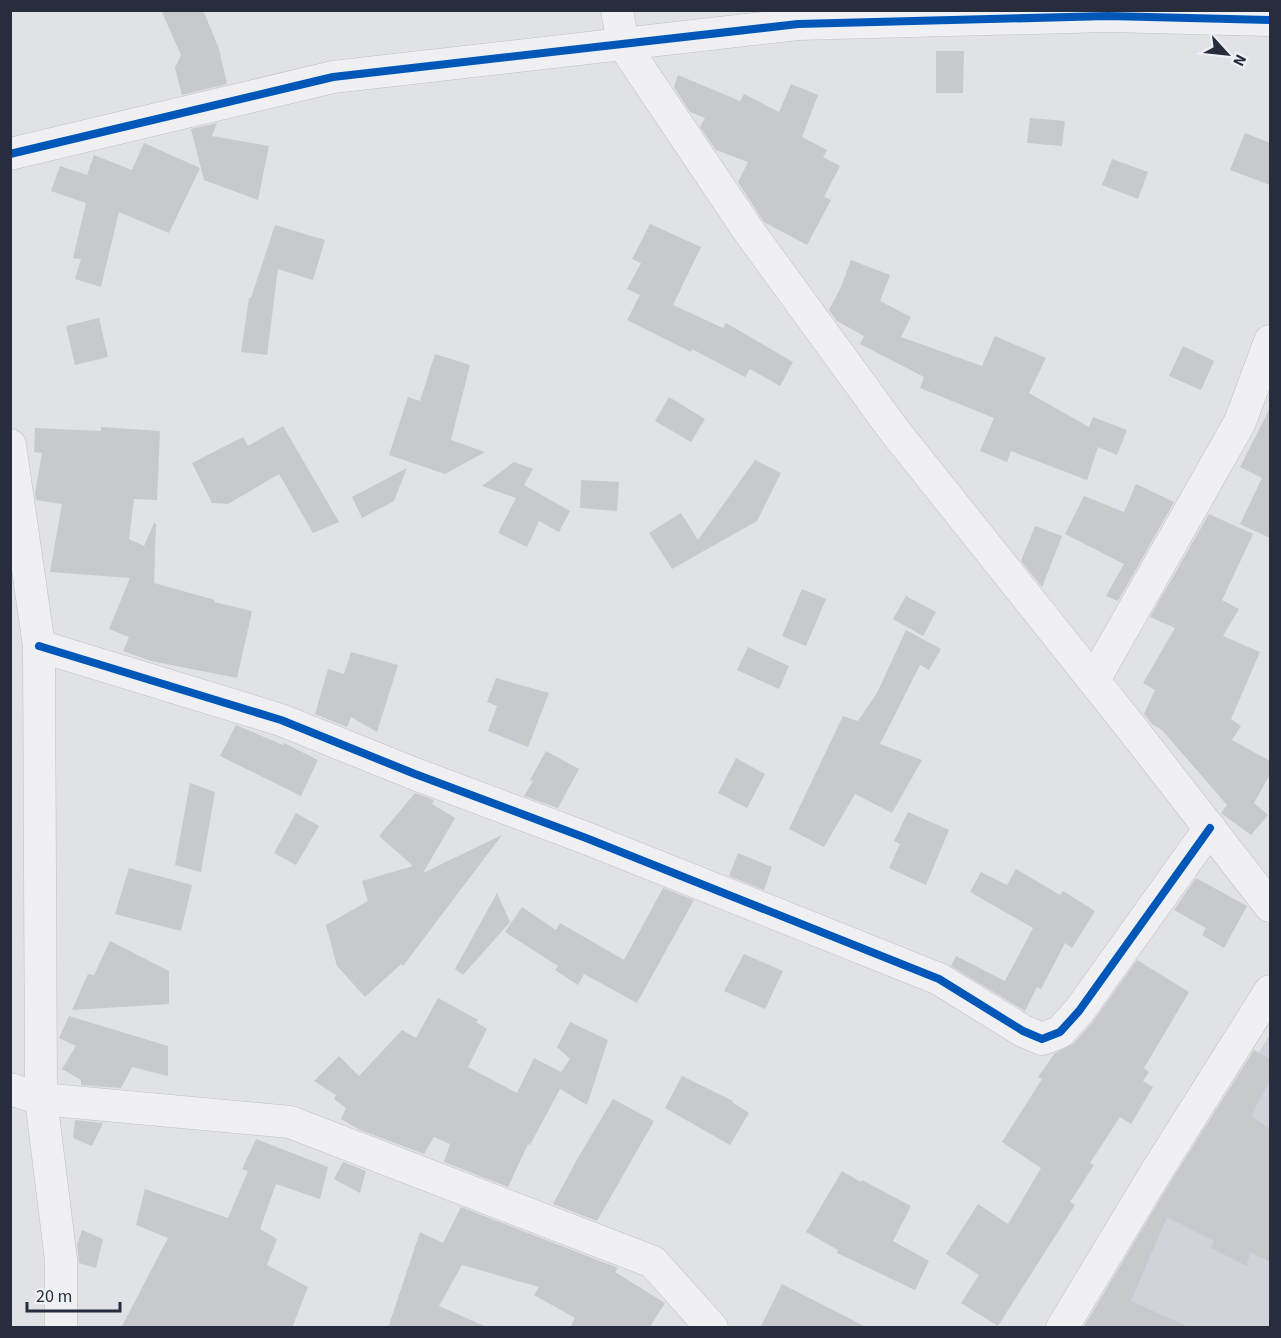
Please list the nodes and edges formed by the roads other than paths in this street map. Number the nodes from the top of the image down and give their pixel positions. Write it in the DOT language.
graph roads {
  1 [pos="617,10"];
  2 [pos="800,17"];
  3 [pos="1270,20"];
  4 [pos="623,44"];
  5 [pos="10,154"];
  6 [pos="1270,341"];
  7 [pos="10,445"];
  8 [pos="39,646"];
  9 [pos="1094,680"];
  10 [pos="1210,828"];
  11 [pos="1270,906"];
  12 [pos="1270,991"];
  13 [pos="10,1089"];
  14 [pos="41,1099"];
  15 [pos="65,1326"];
  16 [pos="712,1328"];
  17 [pos="1062,1328"];
  1 -- 4 [label="street"];
  2 -- 3 [label="street"];
  2 -- 4 [label="street"];
  4 -- 5 [label="street"];
  4 -- 9 [label="street"];
  6 -- 9 [label="street"];
  7 -- 8 [label="street"];
  8 -- 10 [label="street"];
  8 -- 14 [label="street"];
  9 -- 10 [label="street"];
  10 -- 11 [label="street"];
  12 -- 17 [label="street"];
  13 -- 14 [label="street"];
  14 -- 15 [label="street"];
  14 -- 16 [label="street"];
}
